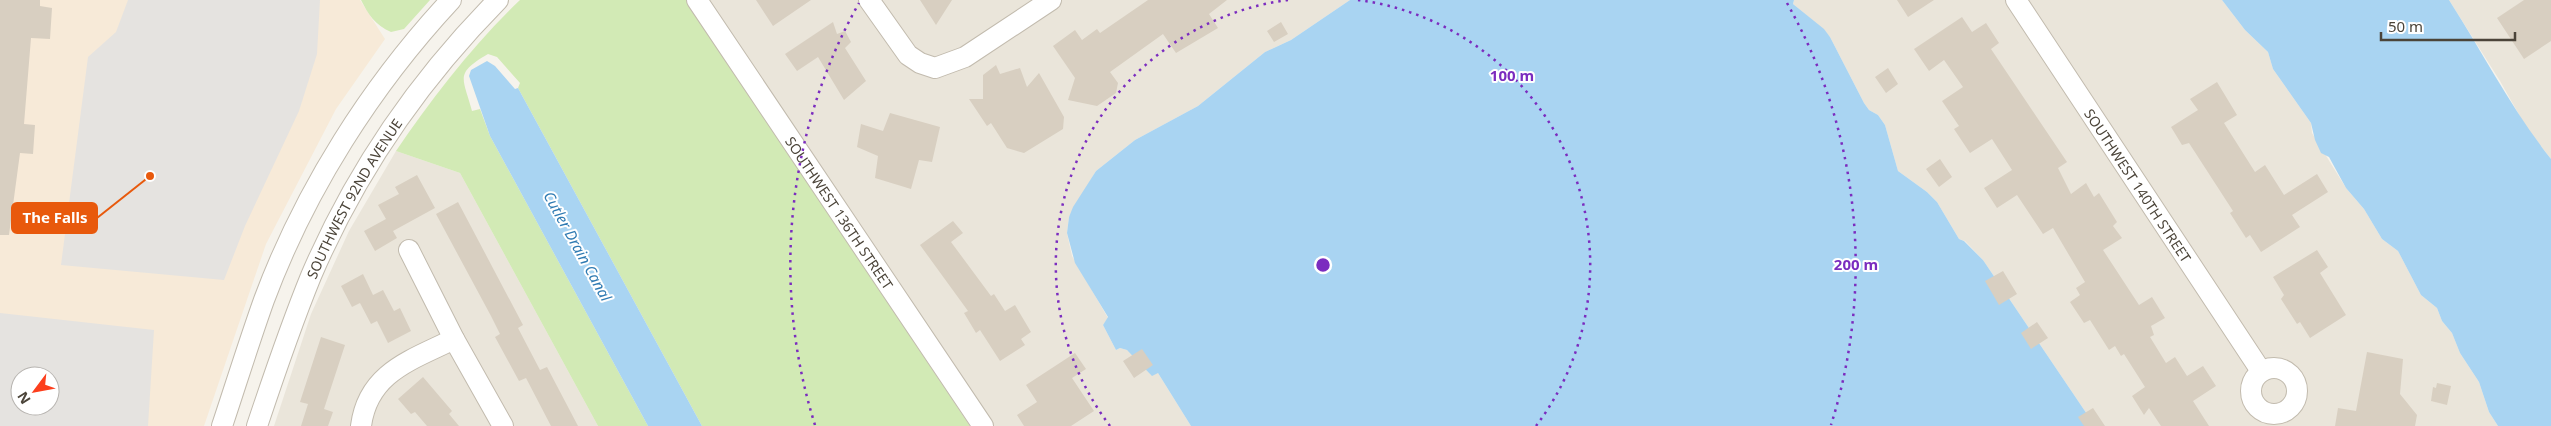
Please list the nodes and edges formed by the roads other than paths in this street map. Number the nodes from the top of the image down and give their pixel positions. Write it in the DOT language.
graph roads {
  1 [pos="451,0"];
  2 [pos="498,0"];
  3 [pos="697,0"];
  4 [pos="870,0"];
  5 [pos="1051,0"];
  6 [pos="2016,0"];
  7 [pos="410,250"];
  8 [pos="454,339"];
  9 [pos="2261,371"];
  10 [pos="222,426"];
  11 [pos="258,426"];
  12 [pos="361,426"];
  13 [pos="503,426"];
  14 [pos="983,426"];
  1 -- 10 [label="street"];
  2 -- 11 [label="street, SOUTHWEST 92ND AVENUE"];
  3 -- 14 [label="street, SOUTHWEST 136TH STREET"];
  4 -- 5 [label="street"];
  6 -- 9 [label="street, SOUTHWEST 140TH STREET"];
  7 -- 8 [label="street"];
  8 -- 12 [label="street"];
  8 -- 13 [label="street"];
}
